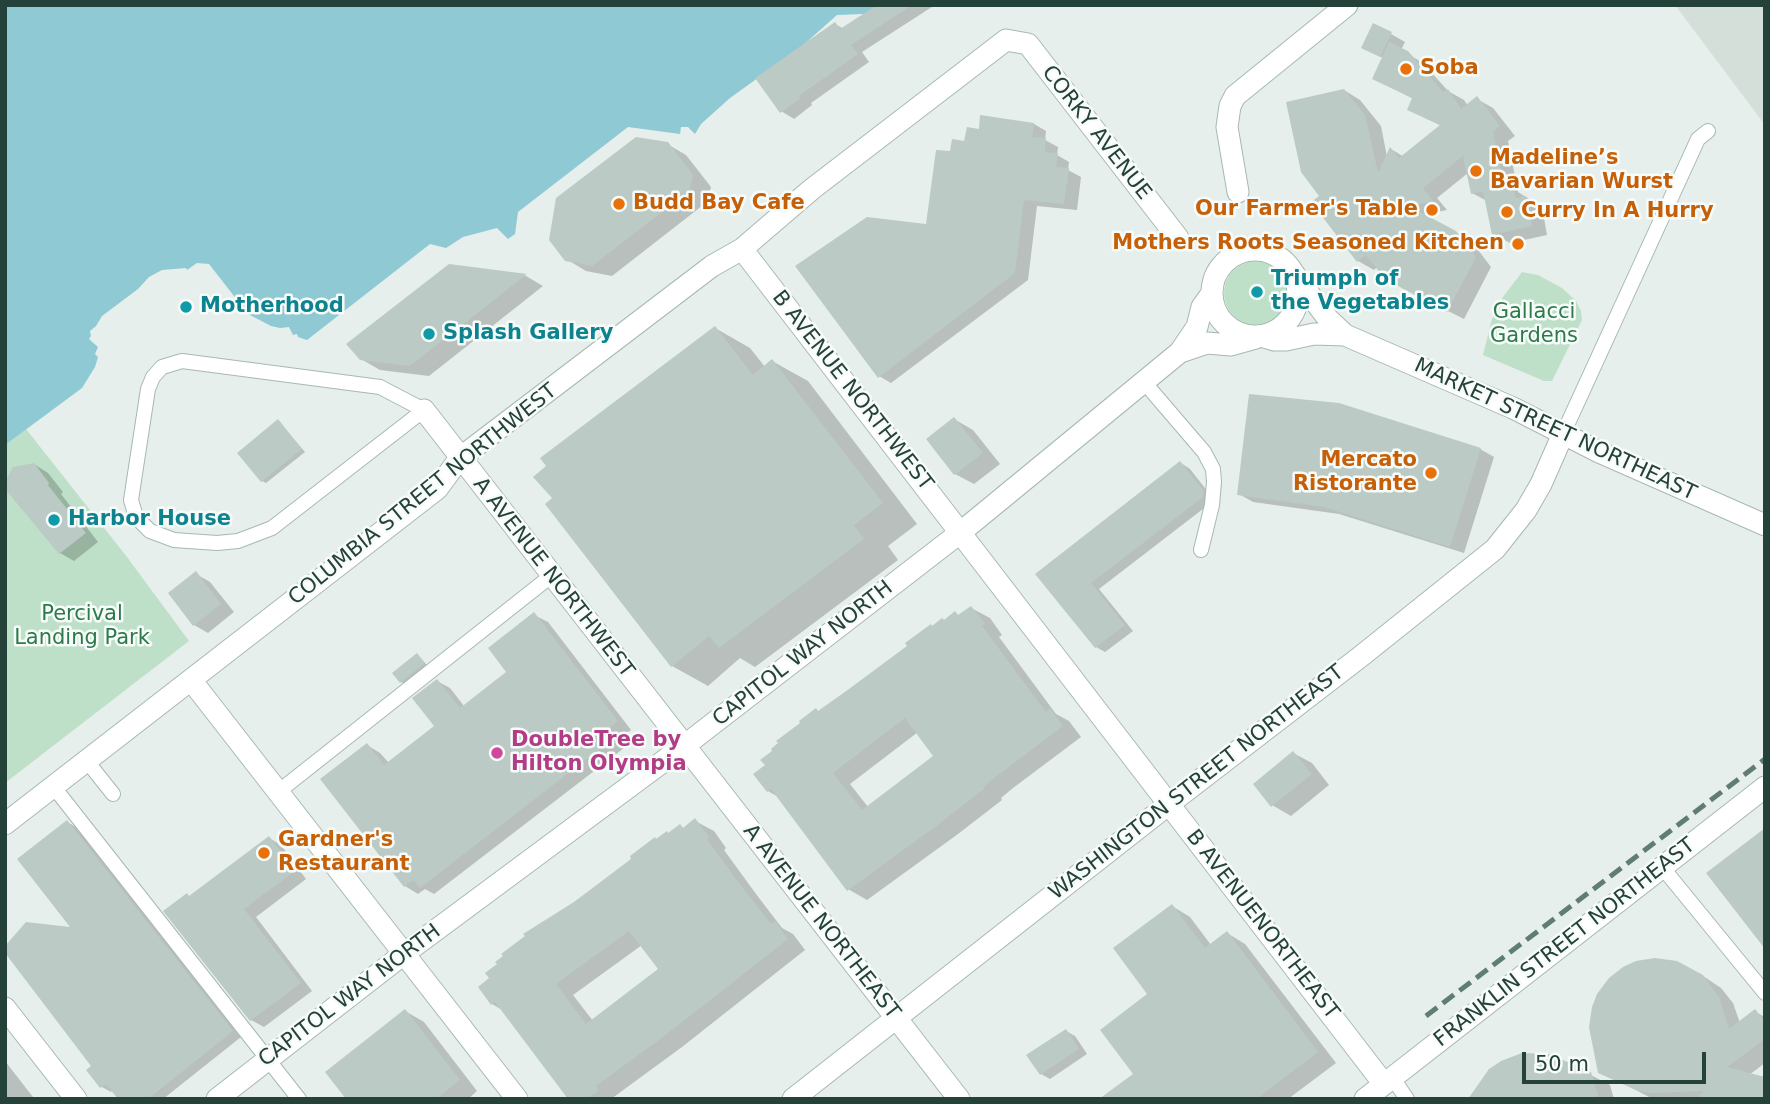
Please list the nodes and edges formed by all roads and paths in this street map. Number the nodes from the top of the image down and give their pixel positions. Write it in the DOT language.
graph roads {
  1 [pos="1347,5"];
  2 [pos="1007,40"];
  3 [pos="1708,131"];
  4 [pos="1238,192"];
  5 [pos="1178,238"];
  6 [pos="742,249"];
  7 [pos="1294,274"];
  8 [pos="1212,293"];
  9 [pos="1345,335"];
  10 [pos="1261,336"];
  11 [pos="1180,352"];
  12 [pos="1144,382"];
  13 [pos="424,410"];
  14 [pos="1563,434"];
  15 [pos="460,458"];
  16 [pos="1765,525"];
  17 [pos="961,532"];
  18 [pos="1201,550"];
  19 [pos="551,576"];
  20 [pos="191,680"];
  21 [pos="684,746"];
  22 [pos="86,760"];
  23 [pos="53,786"];
  24 [pos="1765,787"];
  25 [pos="278,792"];
  26 [pos="113,794"];
  27 [pos="1169,804"];
  28 [pos="5,824"];
  29 [pos="1662,867"];
  30 [pos="405,953"];
  31 [pos="1765,993"];
  32 [pos="5,1008"];
  33 [pos="896,1019"];
  34 [pos="268,1059"];
  35 [pos="1388,1080"];
  36 [pos="76,1099"];
  37 [pos="217,1099"];
  38 [pos="299,1099"];
  39 [pos="517,1099"];
  40 [pos="793,1099"];
  41 [pos="959,1099"];
  42 [pos="1365,1099"];
  43 [pos="1408,1099"];
  1 -- 4 [label="street"];
  2 -- 5 [label="street, CORKY AVENUE"];
  2 -- 6 [label="street, COLUMBIA STREET NORTHWEST"];
  3 -- 14 [label="lane"];
  6 -- 15 [label="street, COLUMBIA STREET NORTHWEST"];
  6 -- 17 [label="street, B AVENUE NORTHWEST"];
  7 -- 8 [label="street"];
  7 -- 9 [label="street, MARKET STREET NORTHEAST"];
  7 -- 10 [label="street"];
  8 -- 10 [label="street"];
  8 -- 11 [label="street, CAPITOL WAY NORTH"];
  9 -- 10 [label="street, MARKET STREET NORTHEAST"];
  9 -- 14 [label="street, MARKET STREET NORTHEAST"];
  10 -- 11 [label="street, CAPITOL WAY NORTH"];
  11 -- 12 [label="street, CAPITOL WAY NORTH"];
  12 -- 17 [label="street, CAPITOL WAY NORTH"];
  12 -- 18 [label="lane"];
  13 -- 13 [label="lane"];
  13 -- 15 [label="street, A AVENUE NORTHWEST"];
  14 -- 16 [label="street, MARKET STREET NORTHEAST"];
  14 -- 27 [label="street, WASHINGTON STREET NORTHEAST"];
  15 -- 19 [label="street, A AVENUE NORTHWEST"];
  15 -- 20 [label="street, COLUMBIA STREET NORTHWEST"];
  17 -- 21 [label="street, CAPITOL WAY NORTH"];
  17 -- 27 [label="street, B AVENUENORTHEAST"];
  19 -- 21 [label="street, A AVENUE NORTHWEST"];
  19 -- 25 [label="lane"];
  20 -- 22 [label="street, COLUMBIA STREET NORTHWEST"];
  20 -- 25 [label="street"];
  21 -- 30 [label="street, CAPITOL WAY NORTH"];
  21 -- 33 [label="street, A AVENUE NORTHEAST"];
  22 -- 23 [label="street, COLUMBIA STREET NORTHWEST"];
  22 -- 26 [label="lane"];
  23 -- 28 [label="street, COLUMBIA STREET NORTHWEST"];
  23 -- 34 [label="lane"];
  24 -- 29 [label="street, FRANKLIN STREET NORTHEAST"];
  25 -- 30 [label="street"];
  27 -- 33 [label="street, WASHINGTON STREET NORTHEAST"];
  27 -- 35 [label="street, B AVENUENORTHEAST"];
  29 -- 31 [label="lane"];
  29 -- 35 [label="street, FRANKLIN STREET NORTHEAST"];
  30 -- 34 [label="street, CAPITOL WAY NORTH"];
  30 -- 39 [label="street"];
  32 -- 36 [label="street"];
  33 -- 40 [label="street, WASHINGTON STREET NORTHEAST"];
  33 -- 41 [label="street, A AVENUE NORTHEAST"];
  34 -- 37 [label="street, CAPITOL WAY NORTH"];
  34 -- 38 [label="lane"];
  35 -- 42 [label="street, FRANKLIN STREET NORTHEAST"];
  35 -- 43 [label="lane"];
}
